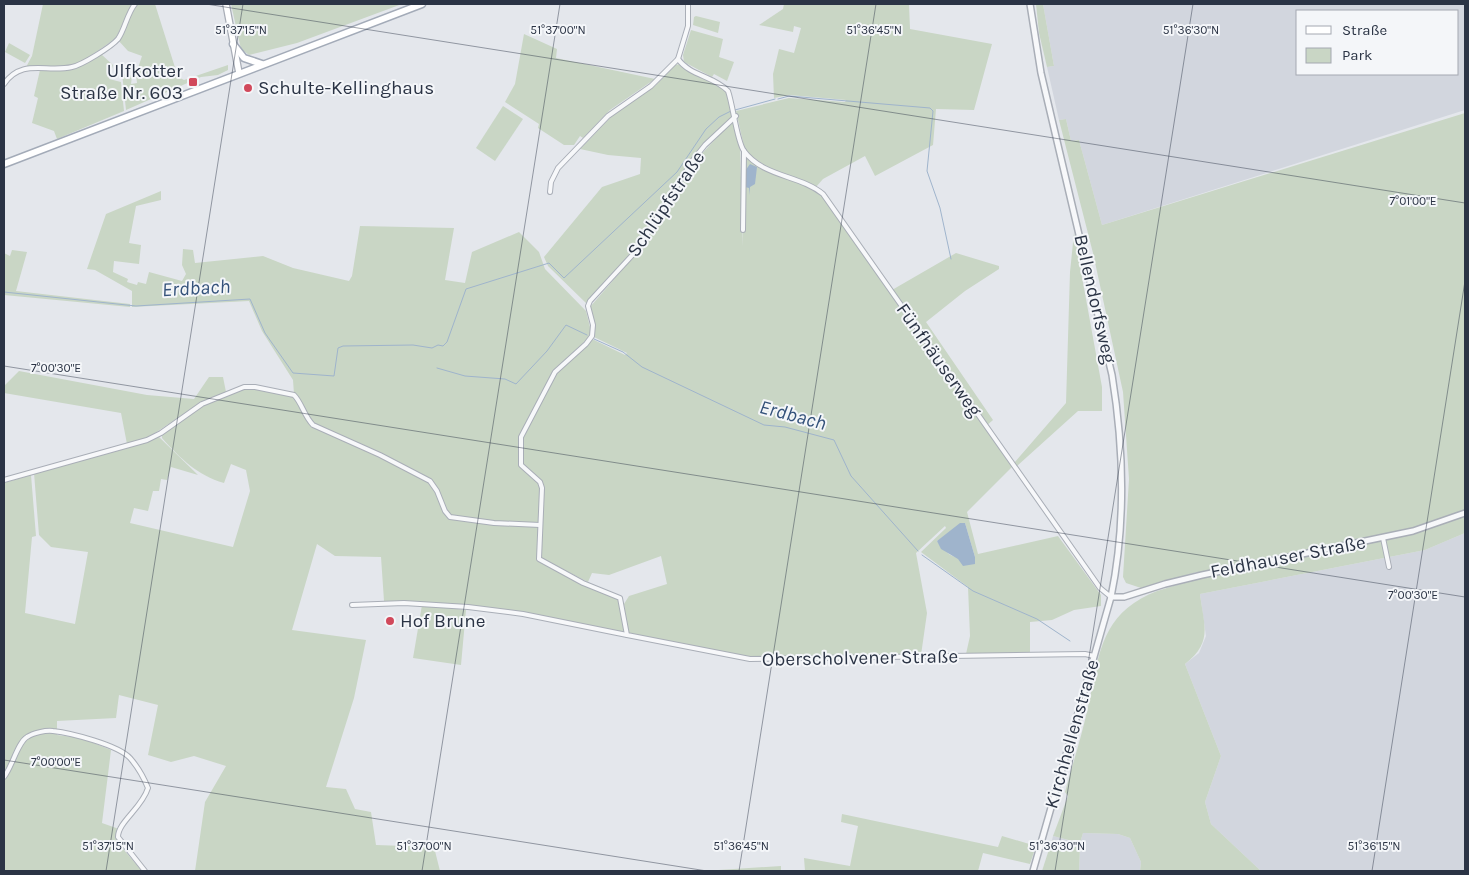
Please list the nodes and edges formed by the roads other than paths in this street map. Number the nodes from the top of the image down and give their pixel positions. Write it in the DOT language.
graph roads {
  1 [pos="135,4"];
  2 [pos="226,4"];
  3 [pos="422,4"];
  4 [pos="688,4"];
  5 [pos="1030,4"];
  6 [pos="233,44"];
  7 [pos="678,59"];
  8 [pos="262,64"];
  9 [pos="240,72"];
  10 [pos="4,84"];
  11 [pos="735,114"];
  12 [pos="744,151"];
  13 [pos="4,164"];
  14 [pos="550,192"];
  15 [pos="743,230"];
  16 [pos="4,480"];
  17 [pos="1465,513"];
  18 [pos="540,525"];
  19 [pos="1383,538"];
  20 [pos="1389,567"];
  21 [pos="1111,597"];
  22 [pos="352,605"];
  23 [pos="627,635"];
  24 [pos="1094,656"];
  25 [pos="4,777"];
  26 [pos="145,871"];
  27 [pos="1033,871"];
  1 -- 10 [label="street"];
  2 -- 6 [label="main road"];
  3 -- 8 [label="main road"];
  4 -- 7 [label="street"];
  5 -- 21 [label="street, Bellendorfsweg"];
  6 -- 8 [label="main road"];
  6 -- 9 [label="main road"];
  7 -- 11 [label="street"];
  7 -- 14 [label="street"];
  8 -- 9 [label="main road"];
  9 -- 13 [label="main road"];
  11 -- 12 [label="street"];
  11 -- 18 [label="street, Schlüpfstraße"];
  12 -- 15 [label="street"];
  12 -- 21 [label="street, Fünfhäuserweg"];
  16 -- 18 [label="street"];
  17 -- 19 [label="street, Feldhauser Straße"];
  18 -- 23 [label="street"];
  19 -- 20 [label="street"];
  19 -- 21 [label="street, Feldhauser Straße"];
  21 -- 24 [label="street, Kirchhellenstraße"];
  22 -- 23 [label="street, Oberscholvener Straße"];
  23 -- 24 [label="street, Oberscholvener Straße"];
  24 -- 27 [label="street, Kirchhellenstraße"];
  25 -- 26 [label="street"];
}
